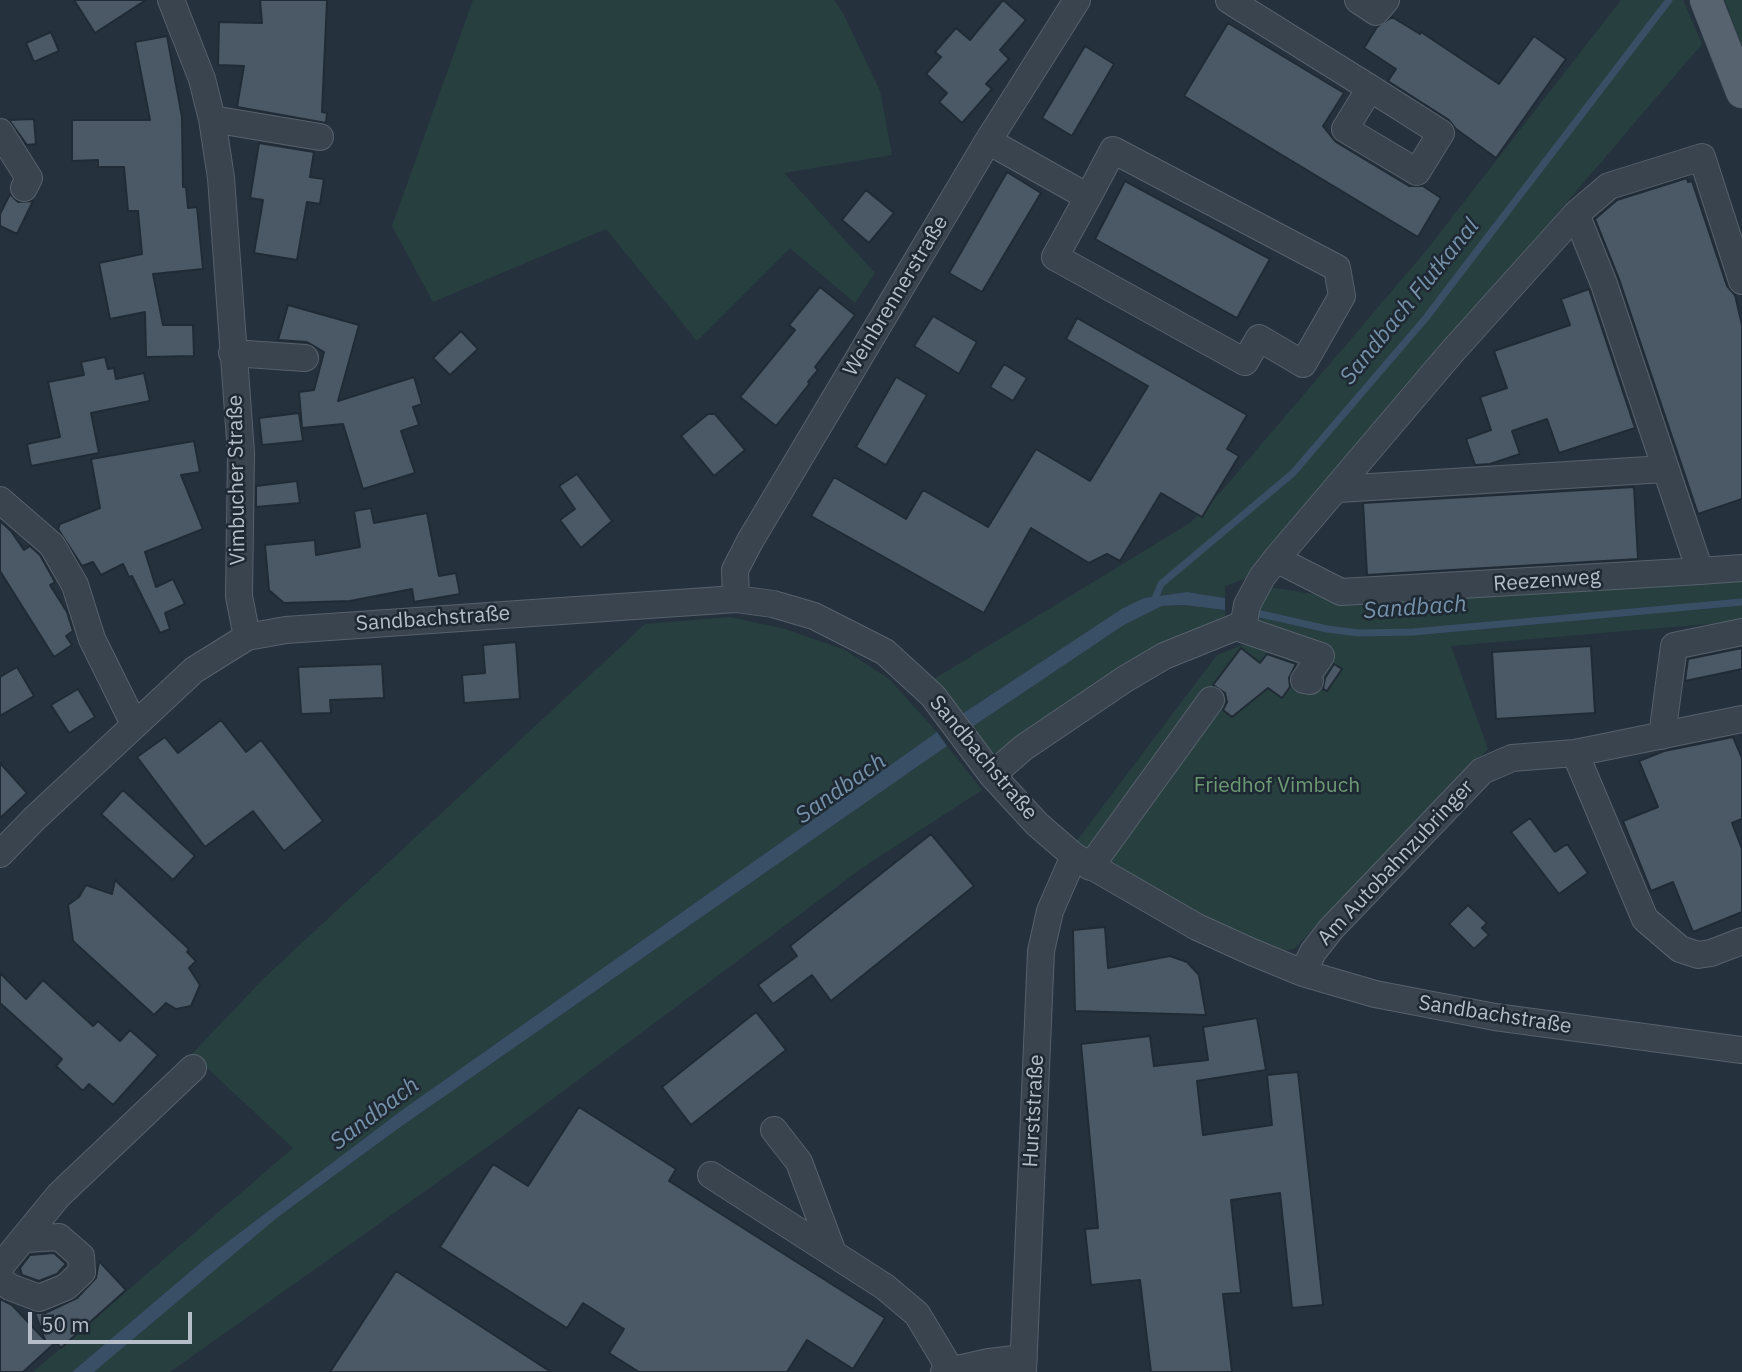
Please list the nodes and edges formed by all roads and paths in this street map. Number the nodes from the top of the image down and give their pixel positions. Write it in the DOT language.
graph roads {
  1 [pos="171,0"];
  2 [pos="1077,0"];
  3 [pos="1229,0"];
  4 [pos="1358,0"];
  5 [pos="1386,0"];
  6 [pos="1706,0"];
  7 [pos="1370,88"];
  8 [pos="1742,92"];
  9 [pos="212,119"];
  10 [pos="0,132"];
  11 [pos="320,137"];
  12 [pos="988,141"];
  13 [pos="24,187"];
  14 [pos="1088,197"];
  15 [pos="1576,214"];
  16 [pos="1742,281"];
  17 [pos="232,353"];
  18 [pos="305,358"];
  19 [pos="1665,469"];
  20 [pos="1338,489"];
  21 [pos="0,500"];
  22 [pos="1276,559"];
  23 [pos="1742,568"];
  24 [pos="1700,571"];
  25 [pos="736,599"];
  26 [pos="1242,618"];
  27 [pos="1742,632"];
  28 [pos="247,637"];
  29 [pos="1310,681"];
  30 [pos="1211,700"];
  31 [pos="1742,719"];
  32 [pos="134,724"];
  33 [pos="1662,736"];
  34 [pos="1575,753"];
  35 [pos="984,765"];
  36 [pos="0,854"];
  37 [pos="1082,862"];
  38 [pos="1742,941"];
  39 [pos="1303,973"];
  40 [pos="1742,1050"];
  41 [pos="193,1068"];
  42 [pos="774,1129"];
  43 [pos="711,1175"];
  44 [pos="25,1239"];
  45 [pos="833,1253"];
  46 [pos="0,1267"];
  47 [pos="0,1280"];
  48 [pos="1024,1365"];
  49 [pos="947,1370"];
  1 -- 9 [label="street, Vimbucher Straße"];
  2 -- 12 [label="street, Weinbrennerstraße"];
  3 -- 7 [label="street"];
  4 -- 5 [label="street"];
  6 -- 8 [label="main road"];
  9 -- 11 [label="street"];
  9 -- 17 [label="street, Vimbucher Straße"];
  10 -- 13 [label="street"];
  12 -- 14 [label="street"];
  12 -- 25 [label="street, Weinbrennerstraße"];
  14 -- 14 [label="street"];
  15 -- 16 [label="street"];
  15 -- 19 [label="street"];
  15 -- 20 [label="street"];
  17 -- 18 [label="street"];
  17 -- 28 [label="street, Vimbucher Straße"];
  19 -- 20 [label="street"];
  19 -- 24 [label="street"];
  20 -- 22 [label="street"];
  21 -- 32 [label="street"];
  22 -- 24 [label="street, Reezenweg"];
  22 -- 26 [label="street"];
  23 -- 24 [label="street, Reezenweg"];
  25 -- 28 [label="street, Sandbachstraße"];
  25 -- 35 [label="street, Sandbachstraße"];
  26 -- 29 [label="street"];
  26 -- 35 [label="street"];
  27 -- 33 [label="street"];
  28 -- 32 [label="street"];
  30 -- 37 [label="street, Hurststraße"];
  31 -- 33 [label="street, Am Autobahnzubringer"];
  32 -- 36 [label="street"];
  33 -- 34 [label="street, Am Autobahnzubringer"];
  34 -- 38 [label="street"];
  34 -- 39 [label="street, Am Autobahnzubringer"];
  35 -- 37 [label="street, Sandbachstraße"];
  37 -- 39 [label="street, Sandbachstraße"];
  37 -- 48 [label="street, Hurststraße"];
  39 -- 40 [label="street, Sandbachstraße"];
  41 -- 44 [label="street"];
  42 -- 45 [label="street"];
  43 -- 45 [label="street"];
  44 -- 46 [label="street"];
  44 -- 47 [label="street"];
  45 -- 49 [label="street"];
  48 -- 49 [label="street"];
}
